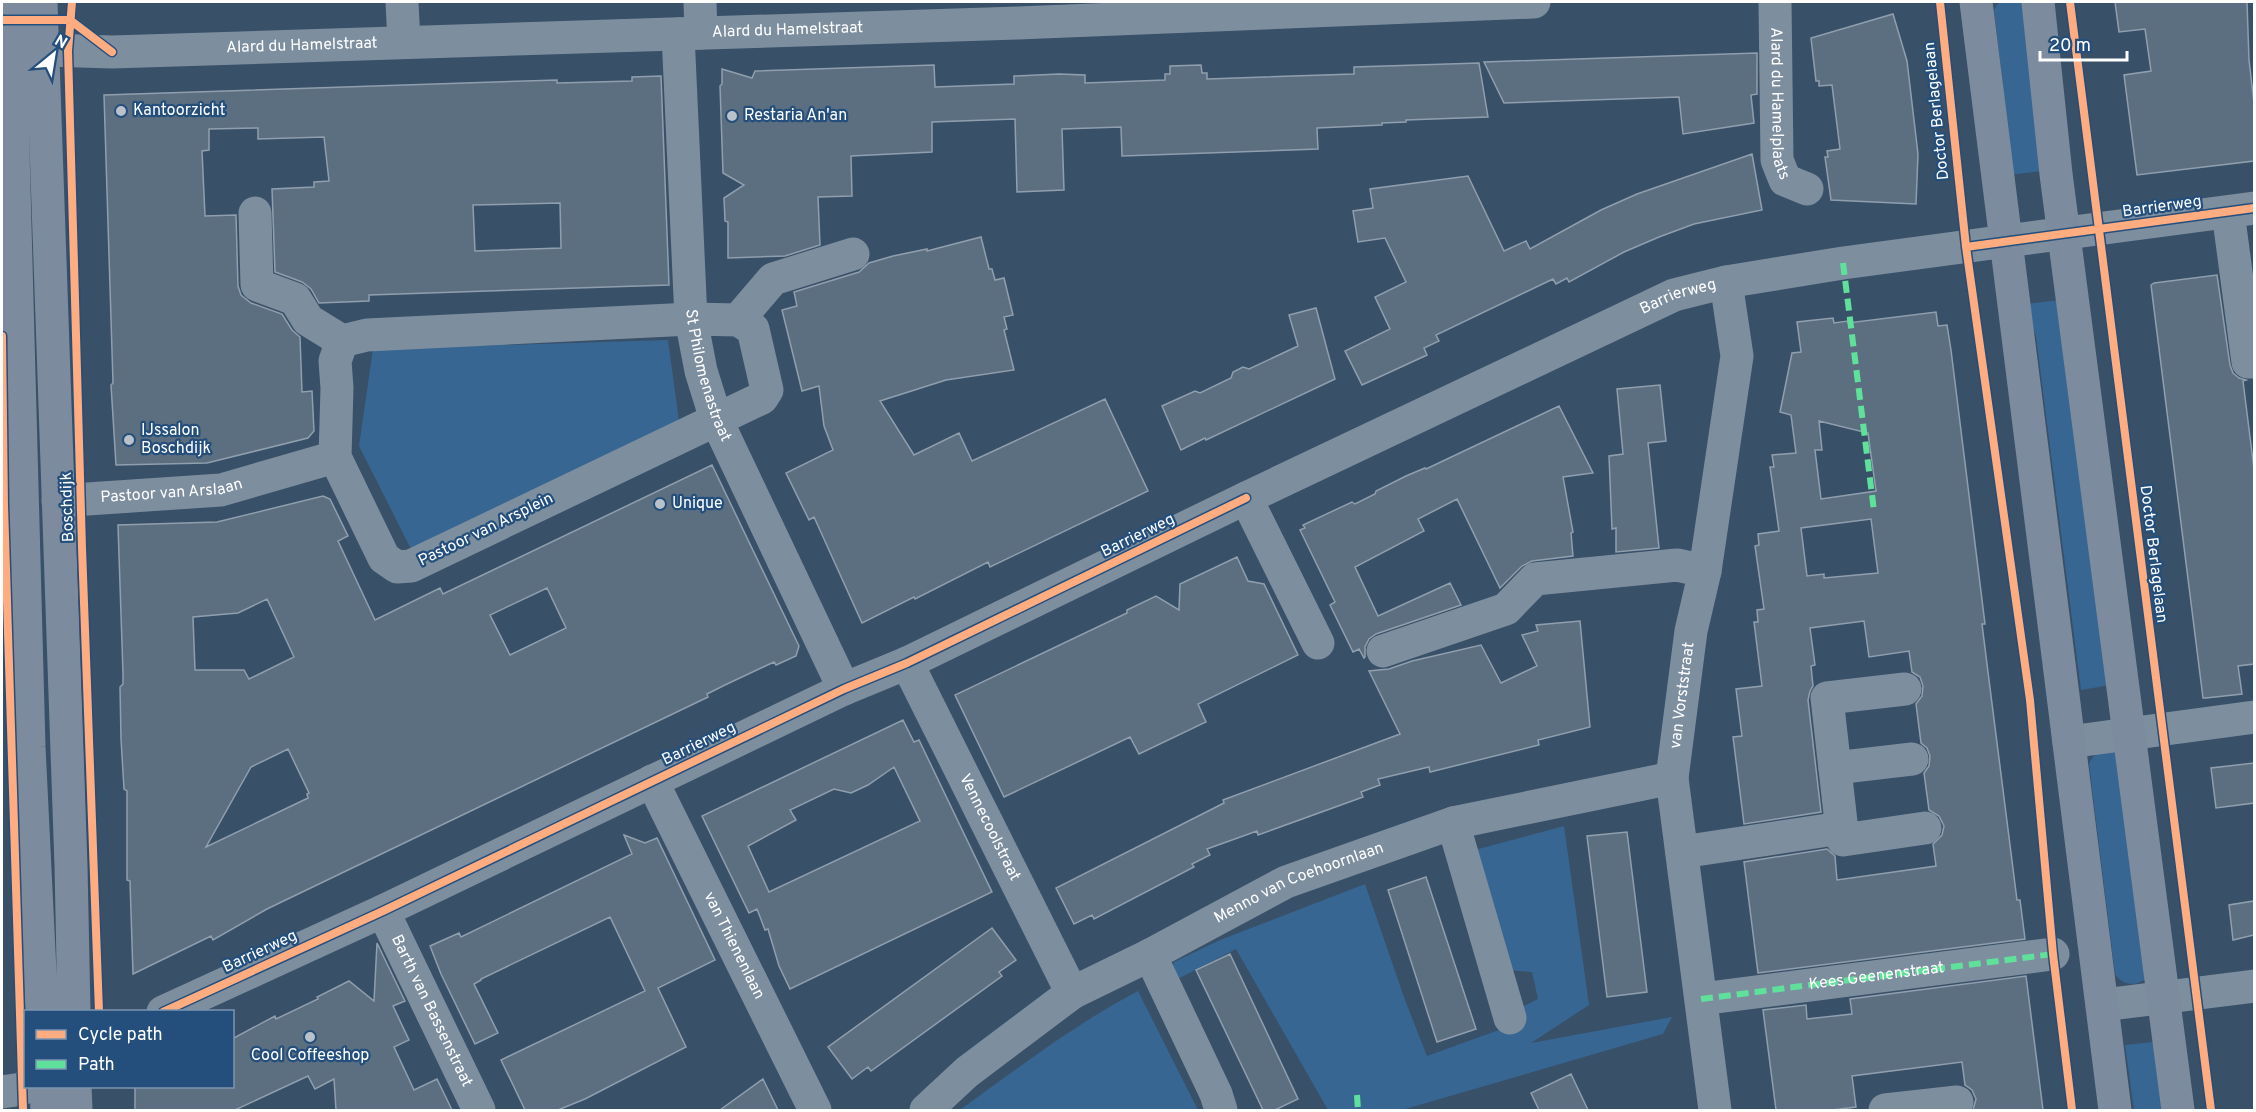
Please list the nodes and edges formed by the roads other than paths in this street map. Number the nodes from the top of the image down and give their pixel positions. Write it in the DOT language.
graph roads {
  1 [pos="9,2"];
  2 [pos="42,2"];
  3 [pos="402,2"];
  4 [pos="1534,2"];
  5 [pos="1775,2"];
  6 [pos="1976,2"];
  7 [pos="2038,2"];
  8 [pos="1328,6"];
  9 [pos="1018,12"];
  10 [pos="693,23"];
  11 [pos="404,42"];
  12 [pos="5,49"];
  13 [pos="44,49"];
  14 [pos="1807,189"];
  15 [pos="2241,210"];
  16 [pos="255,213"];
  17 [pos="2065,233"];
  18 [pos="2006,241"];
  19 [pos="853,254"];
  20 [pos="1726,282"];
  21 [pos="691,319"];
  22 [pos="738,320"];
  23 [pos="9,333"];
  24 [pos="342,341"];
  25 [pos="2254,362"];
  26 [pos="716,418"];
  27 [pos="335,457"];
  28 [pos="1246,498"];
  29 [pos="58,501"];
  30 [pos="1705,571"];
  31 [pos="1318,643"];
  32 [pos="1383,651"];
  33 [pos="907,663"];
  34 [pos="844,689"];
  35 [pos="1905,689"];
  36 [pos="2254,717"];
  37 [pos="2130,733"];
  38 [pos="2069,742"];
  39 [pos="1912,759"];
  40 [pos="1835,768"];
  41 [pos="1672,778"];
  42 [pos="652,781"];
  43 [pos="1453,823"];
  44 [pos="1841,828"];
  45 [pos="1925,828"];
  46 [pos="1682,852"];
  47 [pos="383,911"];
  48 [pos="2053,954"];
  49 [pos="1150,955"];
  50 [pos="2254,986"];
  51 [pos="1072,993"];
  52 [pos="2163,998"];
  53 [pos="1701,999"];
  54 [pos="2103,1005"];
  55 [pos="42,1010"];
  56 [pos="74,1010"];
  57 [pos="165,1010"];
  58 [pos="1510,1018"];
  59 [pos="24,1088"];
  60 [pos="46,1088"];
  61 [pos="75,1088"];
  62 [pos="2,1092"];
  63 [pos="1957,1102"];
  64 [pos="47,1110"];
  65 [pos="76,1110"];
  66 [pos="479,1110"];
  67 [pos="815,1110"];
  68 [pos="926,1110"];
  69 [pos="1221,1110"];
  70 [pos="1715,1110"];
  71 [pos="1885,1110"];
  72 [pos="2115,1110"];
  73 [pos="2178,1110"];
  1 -- 12 [label="main road"];
  2 -- 13 [label="main road, Boschdijk"];
  3 -- 11 [label="street"];
  4 -- 8 [label="street, Alard du Hamelstraat"];
  5 -- 14 [label="street, Alard du Hamelplaats"];
  6 -- 18 [label="main road"];
  7 -- 17 [label="main road"];
  8 -- 9 [label="street, Alard du Hamelstraat"];
  9 -- 10 [label="street, Alard du Hamelstraat"];
  10 -- 11 [label="street, Alard du Hamelstraat"];
  10 -- 21 [label="street, St Philomenastraat"];
  11 -- 13 [label="street, Alard du Hamelstraat"];
  12 -- 13 [label="street, Alard du Hamelstraat"];
  12 -- 23 [label="main road"];
  13 -- 29 [label="main road, Boschdijk"];
  15 -- 17 [label="street, Barrierweg"];
  15 -- 25 [label="street"];
  16 -- 24 [label="street"];
  17 -- 18 [label="street, Barrierweg"];
  17 -- 37 [label="main road"];
  18 -- 20 [label="street, Barrierweg"];
  18 -- 38 [label="main road"];
  19 -- 22 [label="street"];
  20 -- 28 [label="street, Barrierweg"];
  20 -- 30 [label="street, van Vorststraat"];
  21 -- 22 [label="street"];
  21 -- 24 [label="street"];
  21 -- 26 [label="street, St Philomenastraat"];
  22 -- 26 [label="street, Pastoor van Arsplein"];
  23 -- 55 [label="main road"];
  24 -- 27 [label="street, Pastoor van Arsplein"];
  26 -- 27 [label="street, Pastoor van Arsplein"];
  26 -- 34 [label="street, St Philomenastraat"];
  27 -- 29 [label="street, Pastoor van Arslaan"];
  28 -- 31 [label="street"];
  28 -- 33 [label="street, Barrierweg"];
  29 -- 56 [label="main road, Boschdijk"];
  30 -- 32 [label="street"];
  30 -- 41 [label="street, van Vorststraat"];
  33 -- 34 [label="street, Barrierweg"];
  33 -- 51 [label="street, Vennecoolstraat"];
  34 -- 42 [label="street, Barrierweg"];
  35 -- 40 [label="street"];
  36 -- 37 [label="street"];
  37 -- 38 [label="street"];
  37 -- 52 [label="main road"];
  38 -- 54 [label="main road"];
  39 -- 40 [label="street"];
  40 -- 44 [label="street"];
  41 -- 43 [label="street, Menno van Coehoornlaan"];
  41 -- 46 [label="street, van Vorststraat"];
  42 -- 47 [label="street, Barrierweg"];
  42 -- 67 [label="street, van Thienenlaan"];
  43 -- 49 [label="street, Menno van Coehoornlaan"];
  43 -- 58 [label="street"];
  44 -- 45 [label="street"];
  44 -- 46 [label="street"];
  46 -- 53 [label="street, van Vorststraat"];
  47 -- 57 [label="street, Barrierweg"];
  47 -- 66 [label="street, Barth van Bassenstraat"];
  48 -- 53 [label="street, Kees Geenenstraat"];
  49 -- 51 [label="street, Menno van Coehoornlaan"];
  49 -- 69 [label="street"];
  50 -- 52 [label="street"];
  51 -- 68 [label="street, Menno van Coehoornlaan"];
  52 -- 54 [label="street"];
  52 -- 73 [label="main road"];
  53 -- 70 [label="street, van Vorststraat"];
  54 -- 72 [label="main road"];
  59 -- 62 [label="street"];
  60 -- 64 [label="main road"];
  61 -- 65 [label="main road"];
  63 -- 71 [label="street"];
}
